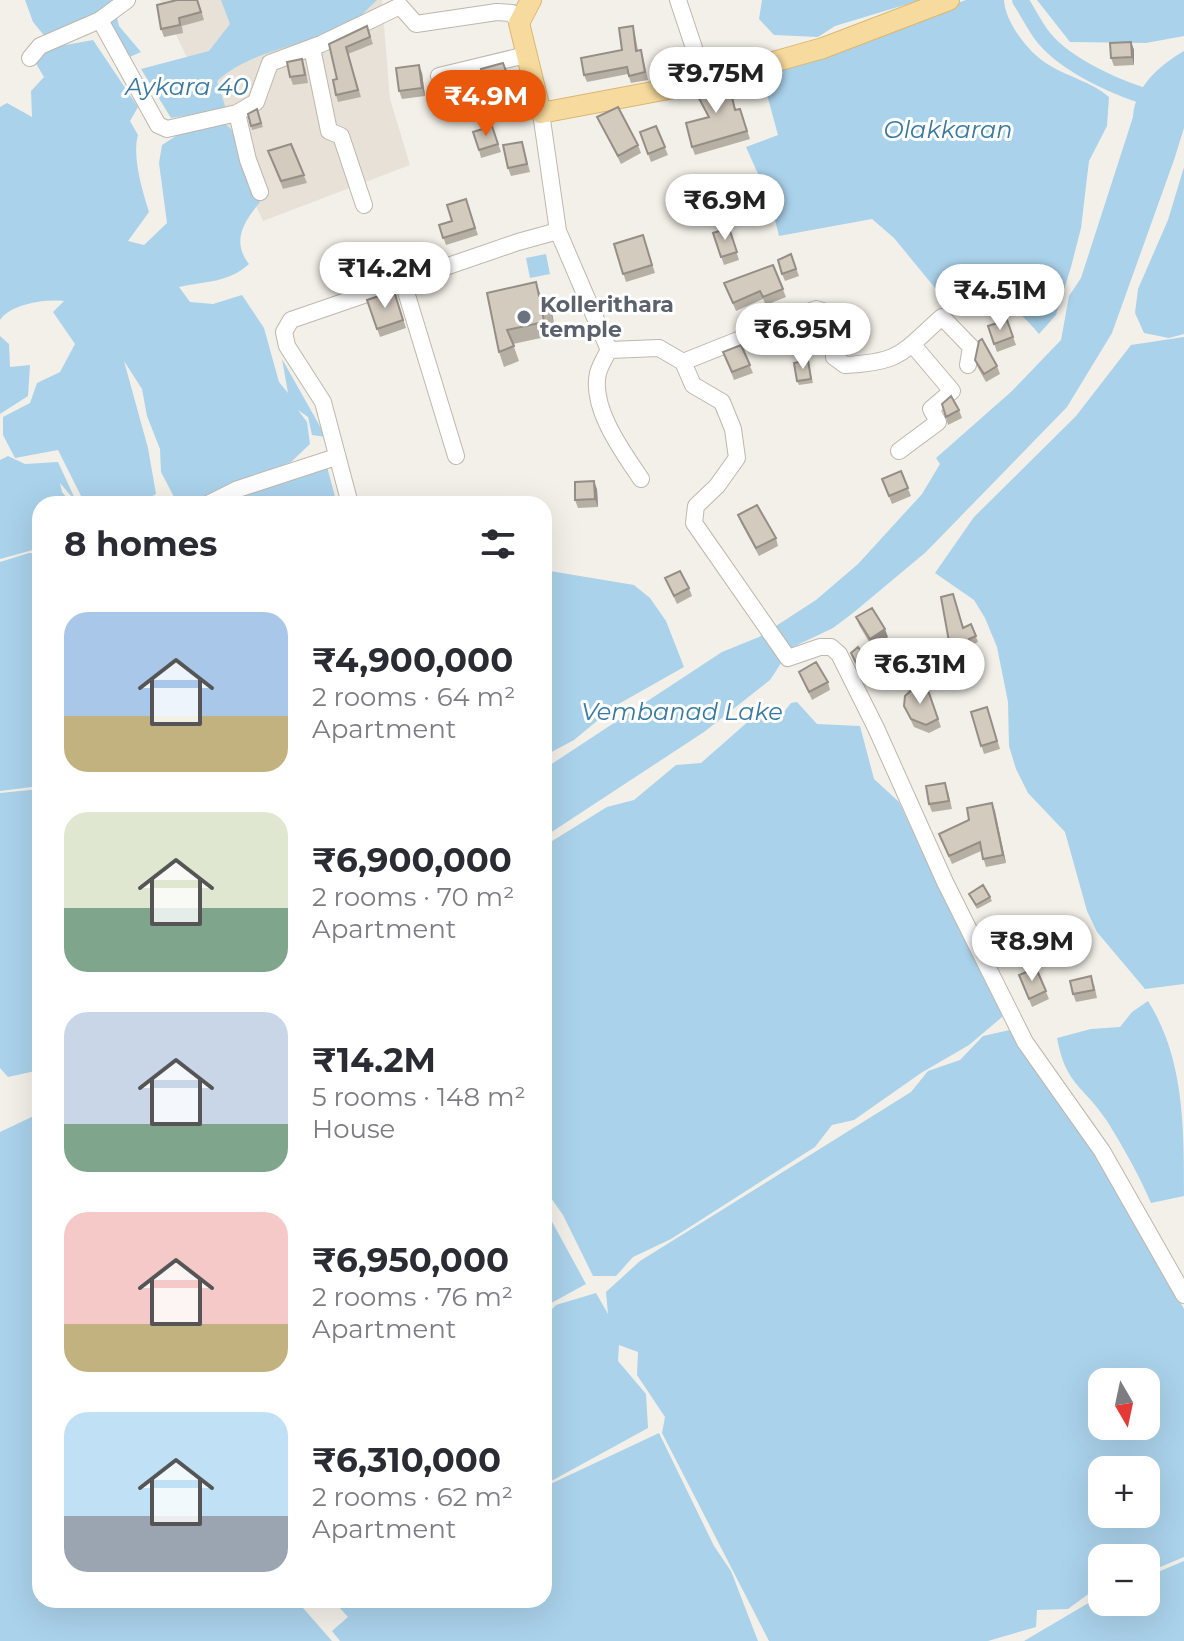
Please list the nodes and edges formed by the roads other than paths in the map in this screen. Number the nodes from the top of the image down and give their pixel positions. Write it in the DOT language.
graph roads {
  1 [pos="127,0"];
  2 [pos="531,0"];
  3 [pos="678,0"];
  4 [pos="949,0"];
  5 [pos="104,17"];
  6 [pos="519,23"];
  7 [pos="312,48"];
  8 [pos="526,55"];
  9 [pos="30,58"];
  10 [pos="439,76"];
  11 [pos="705,81"];
  12 [pos="237,113"];
  13 [pos="541,113"];
  14 [pos="260,192"];
  15 [pos="364,205"];
  16 [pos="558,231"];
  17 [pos="403,282"];
  18 [pos="913,345"];
  19 [pos="609,350"];
  20 [pos="683,362"];
  21 [pos="968,365"];
  22 [pos="899,451"];
  23 [pos="456,456"];
  24 [pos="336,457"];
  25 [pos="641,479"];
  26 [pos="224,496"];
  27 [pos="348,496"];
  28 [pos="1184,1295"];
  1 -- 5 [label="street"];
  2 -- 6 [label="main road"];
  3 -- 11 [label="street"];
  4 -- 11 [label="main road"];
  5 -- 9 [label="street"];
  5 -- 12 [label="street"];
  6 -- 7 [label="street"];
  6 -- 8 [label="main road"];
  7 -- 12 [label="street"];
  7 -- 15 [label="street"];
  8 -- 10 [label="street"];
  8 -- 13 [label="main road"];
  11 -- 13 [label="main road"];
  12 -- 14 [label="street"];
  13 -- 16 [label="street"];
  16 -- 17 [label="street"];
  16 -- 19 [label="street"];
  17 -- 23 [label="street"];
  17 -- 24 [label="street"];
  18 -- 20 [label="street"];
  18 -- 21 [label="street"];
  18 -- 22 [label="street"];
  19 -- 20 [label="street"];
  19 -- 25 [label="street"];
  20 -- 28 [label="street"];
  24 -- 26 [label="street"];
  24 -- 27 [label="street"];
}
